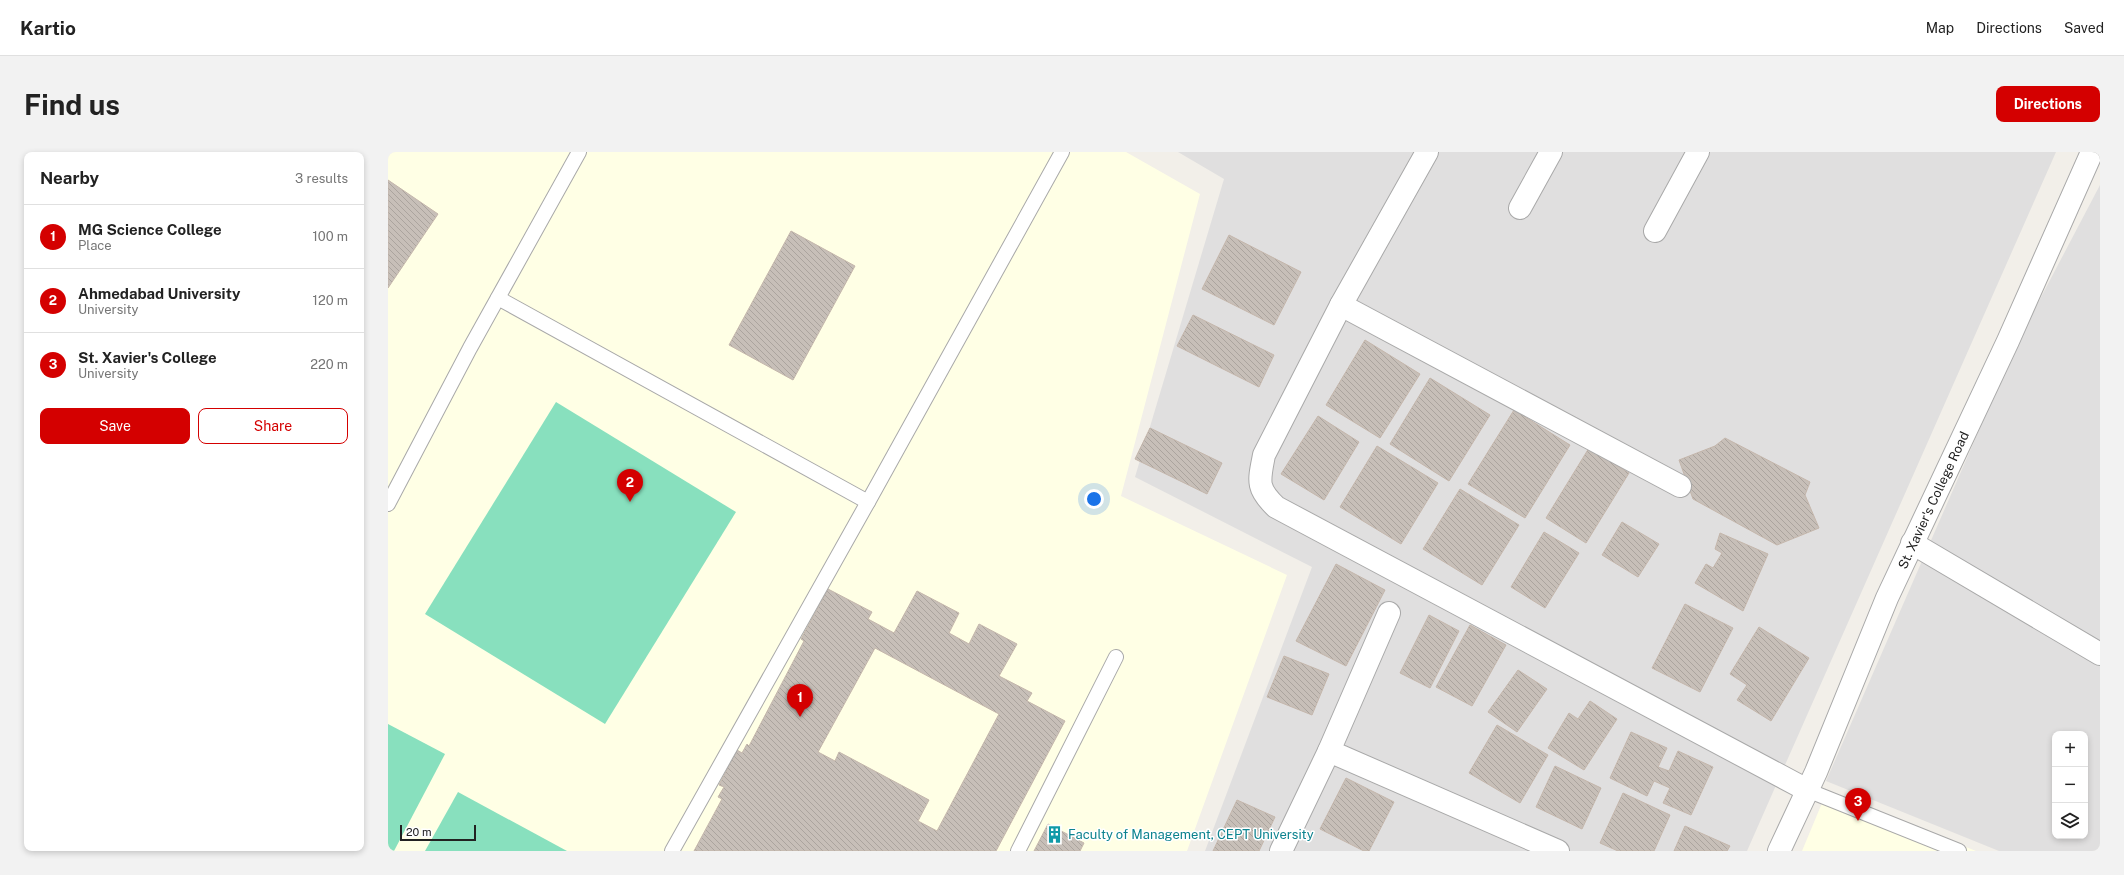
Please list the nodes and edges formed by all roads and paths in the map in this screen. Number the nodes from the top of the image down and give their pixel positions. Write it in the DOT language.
graph roads {
  1 [pos="579,152"];
  2 [pos="1062,152"];
  3 [pos="1427,152"];
  4 [pos="1551,152"];
  5 [pos="1698,152"];
  6 [pos="2092,152"];
  7 [pos="2100,157"];
  8 [pos="1520,208"];
  9 [pos="1655,231"];
  10 [pos="498,298"];
  11 [pos="1341,305"];
  12 [pos="1680,486"];
  13 [pos="868,502"];
  14 [pos="388,504"];
  15 [pos="1912,544"];
  16 [pos="1389,613"];
  17 [pos="2100,654"];
  18 [pos="1116,657"];
  19 [pos="1329,750"];
  20 [pos="1807,790"];
  21 [pos="672,851"];
  22 [pos="1018,851"];
  23 [pos="1281,851"];
  24 [pos="1558,851"];
  25 [pos="1779,851"];
  26 [pos="1958,851"];
  1 -- 10 [label="lane"];
  2 -- 13 [label="lane"];
  3 -- 11 [label="street"];
  4 -- 8 [label="street"];
  5 -- 9 [label="street"];
  6 -- 7 [label="street"];
  6 -- 15 [label="street, St. Xavier's College Road"];
  10 -- 13 [label="lane"];
  10 -- 14 [label="lane"];
  11 -- 12 [label="street"];
  11 -- 20 [label="street"];
  13 -- 21 [label="lane"];
  15 -- 17 [label="street"];
  15 -- 20 [label="street, St. Xavier's College Road"];
  16 -- 19 [label="street"];
  18 -- 22 [label="lane"];
  19 -- 23 [label="street"];
  19 -- 24 [label="street"];
  20 -- 25 [label="street, St. Xavier's College Road"];
  20 -- 26 [label="lane"];
}
